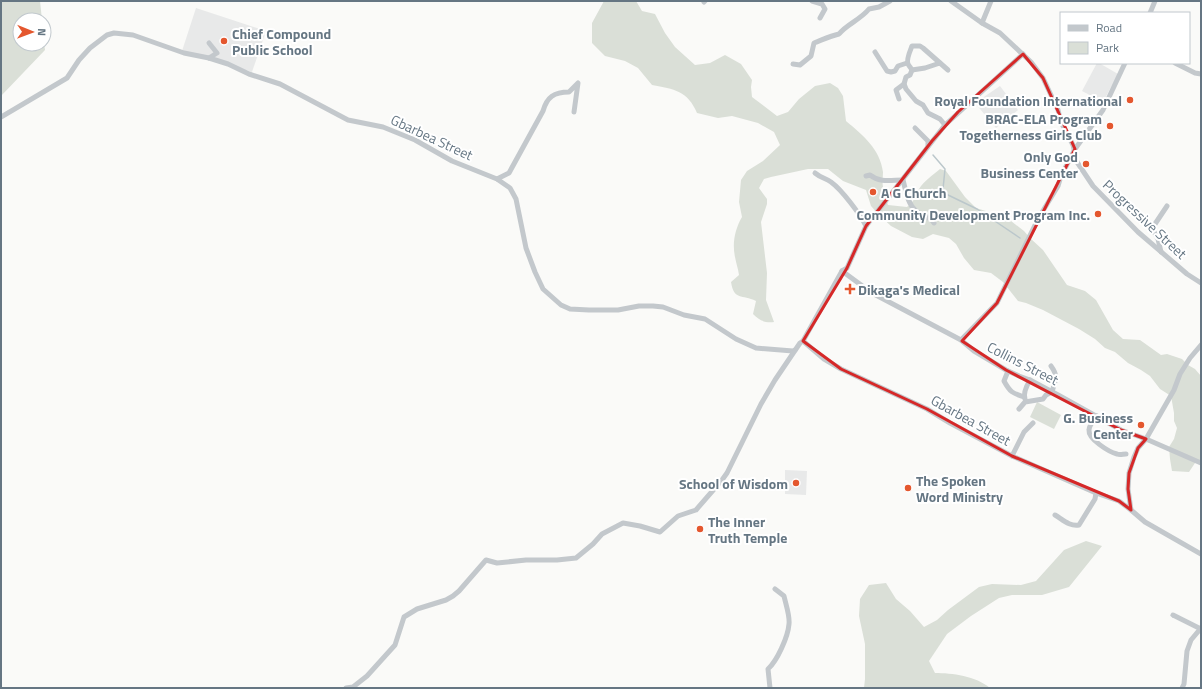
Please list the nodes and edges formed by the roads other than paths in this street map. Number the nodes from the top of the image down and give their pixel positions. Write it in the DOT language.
graph roads {
  1 [pos="812,1"];
  2 [pos="890,1"];
  3 [pos="951,1"];
  4 [pos="991,1"];
  5 [pos="1155,1"];
  6 [pos="1150,12"];
  7 [pos="820,18"];
  8 [pos="982,23"];
  9 [pos="209,43"];
  10 [pos="875,52"];
  11 [pos="1023,54"];
  12 [pos="208,58"];
  13 [pos="907,63"];
  14 [pos="940,63"];
  15 [pos="793,64"];
  16 [pos="1125,64"];
  17 [pos="1177,64"];
  18 [pos="912,70"];
  19 [pos="948,70"];
  20 [pos="1201,74"];
  21 [pos="904,84"];
  22 [pos="899,99"];
  23 [pos="574,112"];
  24 [pos="1,117"];
  25 [pos="945,125"];
  26 [pos="915,128"];
  27 [pos="928,147"];
  28 [pos="1075,149"];
  29 [pos="815,173"];
  30 [pos="866,176"];
  31 [pos="497,179"];
  32 [pos="903,180"];
  33 [pos="1167,206"];
  34 [pos="934,223"];
  35 [pos="866,226"];
  36 [pos="1162,252"];
  37 [pos="842,271"];
  38 [pos="1201,283"];
  39 [pos="961,340"];
  40 [pos="802,342"];
  41 [pos="1201,345"];
  42 [pos="1051,366"];
  43 [pos="1008,371"];
  44 [pos="1030,380"];
  45 [pos="1052,392"];
  46 [pos="1024,400"];
  47 [pos="1019,409"];
  48 [pos="1097,416"];
  49 [pos="1033,423"];
  50 [pos="1146,439"];
  51 [pos="1126,454"];
  52 [pos="1012,456"];
  53 [pos="1201,463"];
  54 [pos="1096,493"];
  55 [pos="1131,510"];
  56 [pos="1055,515"];
  57 [pos="1201,554"];
  58 [pos="775,589"];
  59 [pos="1173,615"];
  60 [pos="1201,628"];
  61 [pos="346,688"];
  62 [pos="770,688"];
  63 [pos="1182,688"];
  1 -- 7 [label="street"];
  2 -- 15 [label="street"];
  3 -- 8 [label="street, Progressive Street"];
  4 -- 8 [label="street"];
  5 -- 6 [label="street"];
  8 -- 11 [label="street, Progressive Street"];
  9 -- 12 [label="street"];
  10 -- 13 [label="street"];
  11 -- 25 [label="street"];
  11 -- 28 [label="street, Progressive Street"];
  12 -- 24 [label="street, Gbarbea Street"];
  12 -- 31 [label="street, Gbarbea Street"];
  13 -- 14 [label="street"];
  13 -- 18 [label="street"];
  14 -- 18 [label="street"];
  14 -- 19 [label="street"];
  16 -- 28 [label="street"];
  17 -- 20 [label="street"];
  18 -- 21 [label="street"];
  21 -- 22 [label="street"];
  21 -- 25 [label="street"];
  23 -- 31 [label="street"];
  25 -- 27 [label="street"];
  26 -- 27 [label="street"];
  27 -- 32 [label="street"];
  28 -- 36 [label="street, Progressive Street"];
  28 -- 39 [label="street"];
  29 -- 35 [label="street"];
  30 -- 32 [label="street"];
  31 -- 40 [label="street, Gbarbea Street"];
  32 -- 34 [label="street"];
  32 -- 35 [label="street"];
  33 -- 36 [label="street"];
  35 -- 37 [label="street"];
  36 -- 38 [label="street, Progressive Street"];
  37 -- 39 [label="street, Collins Street"];
  37 -- 40 [label="street"];
  39 -- 43 [label="street, Collins Street"];
  40 -- 52 [label="street, Gbarbea Street"];
  40 -- 61 [label="street"];
  41 -- 50 [label="street"];
  42 -- 45 [label="street"];
  43 -- 44 [label="street, Collins Street"];
  43 -- 46 [label="street"];
  44 -- 45 [label="street, Collins Street"];
  44 -- 46 [label="street"];
  45 -- 46 [label="street"];
  45 -- 48 [label="street, Collins Street"];
  46 -- 47 [label="street"];
  48 -- 50 [label="street, Collins Street"];
  48 -- 51 [label="street"];
  49 -- 52 [label="street"];
  50 -- 53 [label="street, Collins Street"];
  50 -- 55 [label="street"];
  52 -- 54 [label="street, Gbarbea Street"];
  54 -- 55 [label="street, Gbarbea Street"];
  54 -- 56 [label="street"];
  55 -- 57 [label="street, Gbarbea Street"];
  58 -- 62 [label="street"];
  59 -- 60 [label="street"];
  60 -- 63 [label="street"];
}
